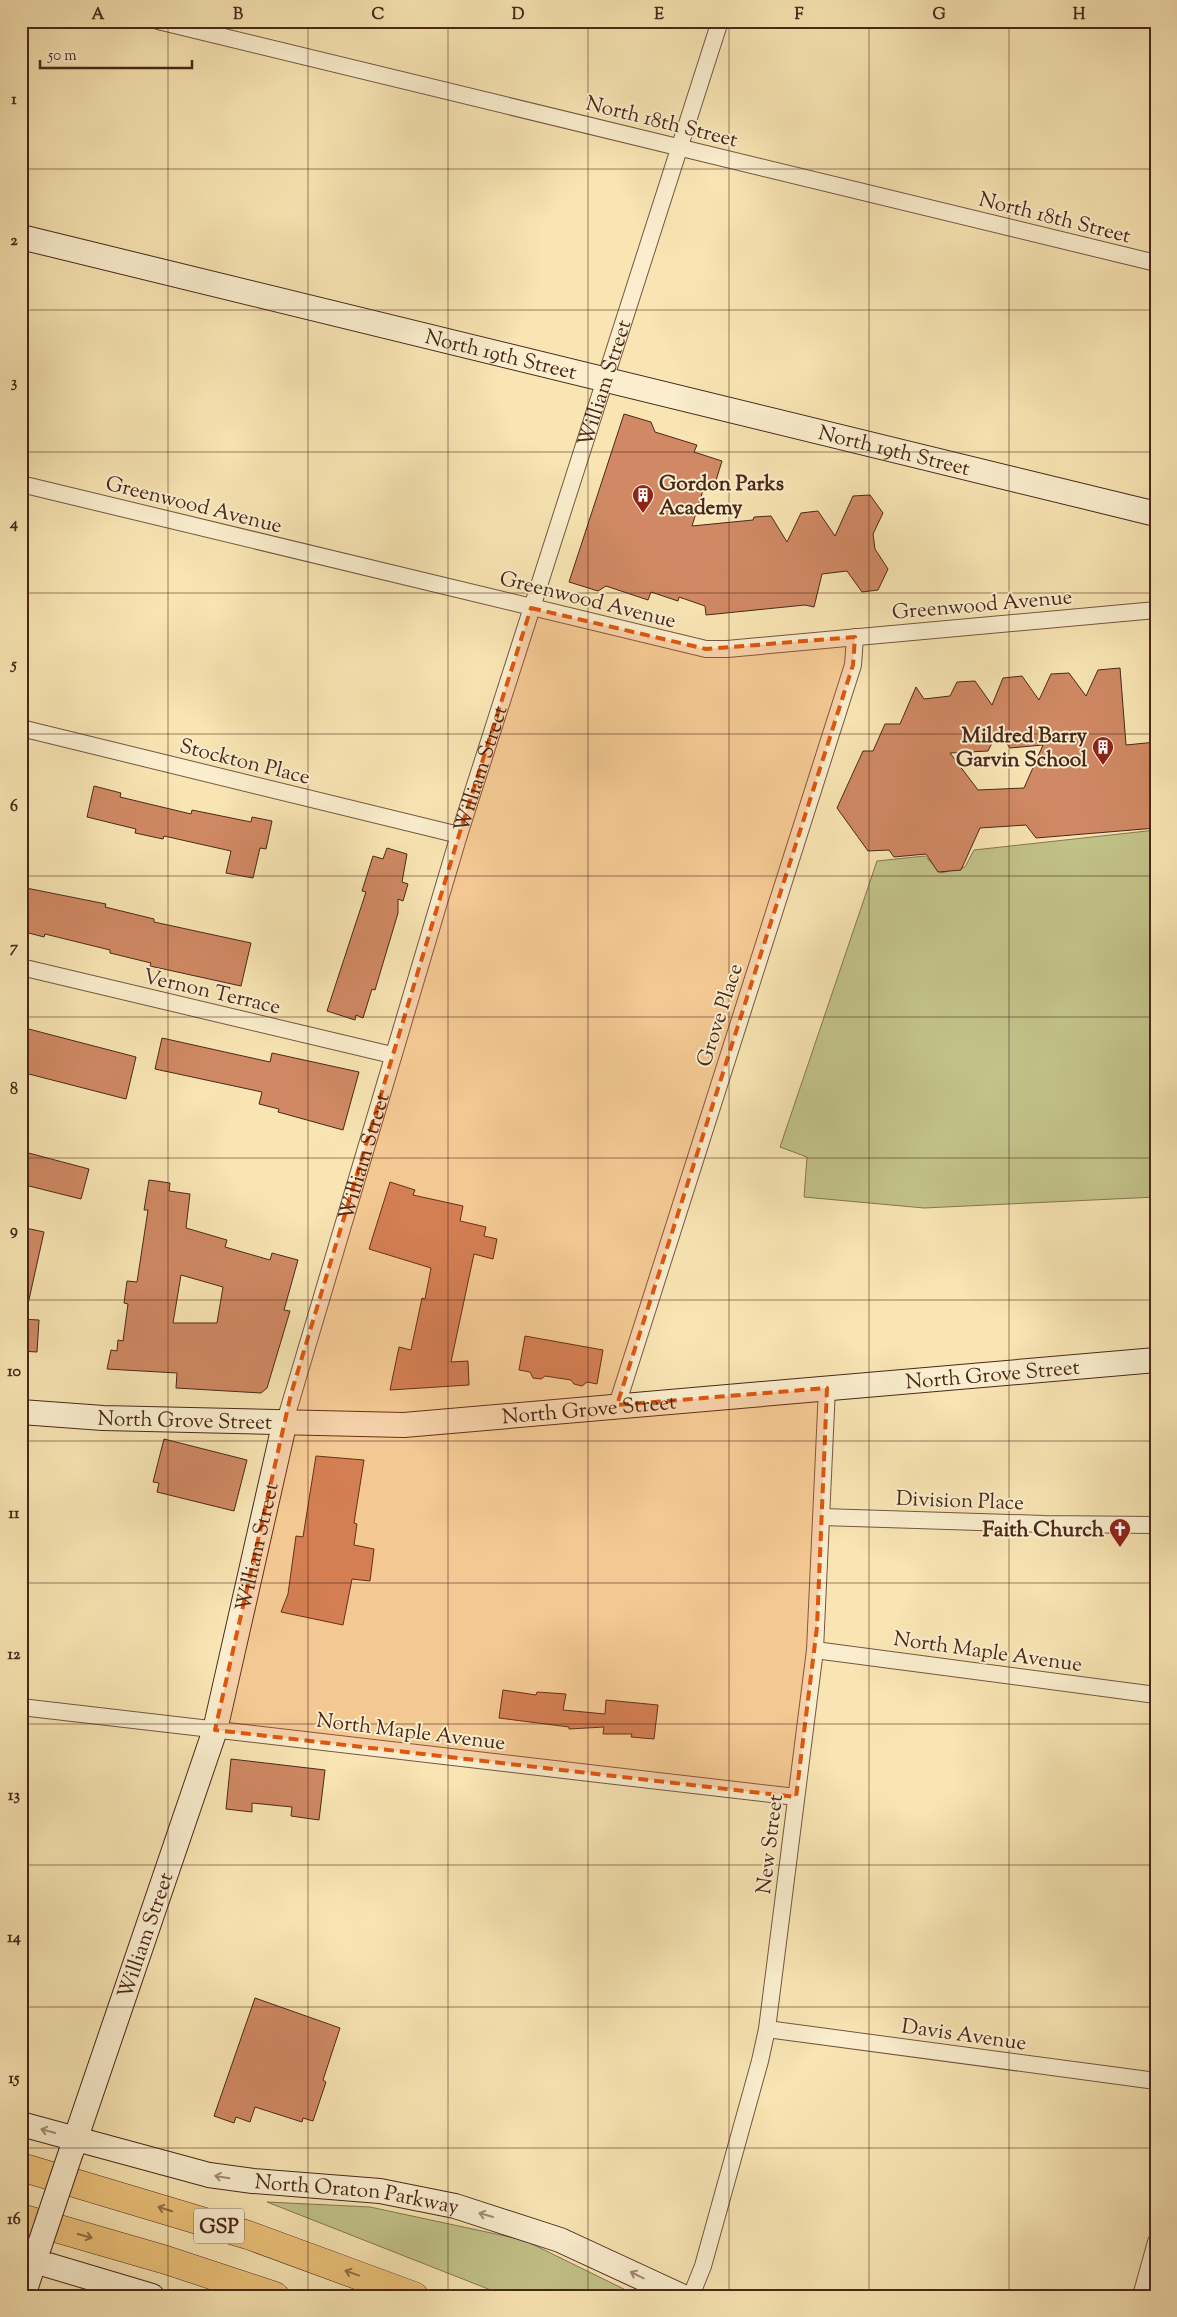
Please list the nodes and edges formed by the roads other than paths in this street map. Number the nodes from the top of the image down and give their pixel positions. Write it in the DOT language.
graph roads {
  1 [pos="158,21"];
  2 [pos="720,21"];
  3 [pos="679,148"];
  4 [pos="21,237"];
  5 [pos="1156,263"];
  6 [pos="605,379"];
  7 [pos="21,484"];
  8 [pos="1156,514"];
  9 [pos="531,608"];
  10 [pos="1156,610"];
  11 [pos="855,637"];
  12 [pos="21,728"];
  13 [pos="459,835"];
  14 [pos="21,967"];
  15 [pos="392,1056"];
  16 [pos="1156,1360"];
  17 [pos="827,1388"];
  18 [pos="617,1405"];
  19 [pos="21,1412"];
  20 [pos="285,1421"];
  21 [pos="822,1517"];
  22 [pos="1156,1525"];
  23 [pos="815,1650"];
  24 [pos="1156,1695"];
  25 [pos="21,1707"];
  26 [pos="215,1730"];
  27 [pos="796,1797"];
  28 [pos="767,2029"];
  29 [pos="1156,2081"];
  30 [pos="21,2124"];
  31 [pos="73,2145"];
  32 [pos="21,2167"];
  33 [pos="21,2218"];
  34 [pos="1156,2242"];
  35 [pos="31,2256"];
  36 [pos="23,2296"];
  37 [pos="152,2296"];
  38 [pos="275,2296"];
  39 [pos="414,2296"];
  40 [pos="681,2296"];
  41 [pos="691,2296"];
  42 [pos="1141,2296"];
  1 -- 3 [label="street, North 18th Street"];
  2 -- 3 [label="street, William Street"];
  3 -- 5 [label="street, North 18th Street"];
  3 -- 6 [label="street, William Street"];
  4 -- 6 [label="street, North 19th Street"];
  6 -- 8 [label="street, North 19th Street"];
  6 -- 9 [label="street, William Street"];
  7 -- 9 [label="street, Greenwood Avenue"];
  9 -- 11 [label="street, Greenwood Avenue"];
  9 -- 13 [label="street, William Street"];
  10 -- 11 [label="street, Greenwood Avenue"];
  11 -- 18 [label="street, Grove Place"];
  12 -- 13 [label="street, Stockton Place"];
  13 -- 15 [label="street, William Street"];
  14 -- 15 [label="street, Vernon Terrace"];
  15 -- 20 [label="street, William Street"];
  16 -- 17 [label="street, North Grove Street"];
  17 -- 18 [label="street, North Grove Street"];
  17 -- 21 [label="street, New Street"];
  18 -- 20 [label="street, North Grove Street"];
  19 -- 20 [label="street, North Grove Street"];
  20 -- 26 [label="street, William Street"];
  21 -- 22 [label="street, Division Place"];
  21 -- 23 [label="street, New Street"];
  23 -- 24 [label="street, North Maple Avenue"];
  23 -- 27 [label="street, New Street"];
  25 -- 26 [label="street, North Maple Avenue"];
  26 -- 27 [label="street, North Maple Avenue"];
  26 -- 31 [label="street, William Street"];
  27 -- 28 [label="street, New Street"];
  28 -- 29 [label="street, Davis Avenue"];
  28 -- 41 [label="street, New Street"];
  31 -- 30 [label="street, North Oraton Parkway, one-way"];
  31 -- 35 [label="street, William Street, bridge"];
  40 -- 31 [label="street, North Oraton Parkway, one-way"];
  39 -- 32 [label="highway, GSP, one-way"];
  33 -- 38 [label="highway, GSP, one-way"];
  34 -- 42 [label="street"];
  35 -- 36 [label="street, William Street"];
  35 -- 37 [label="street"];
}
